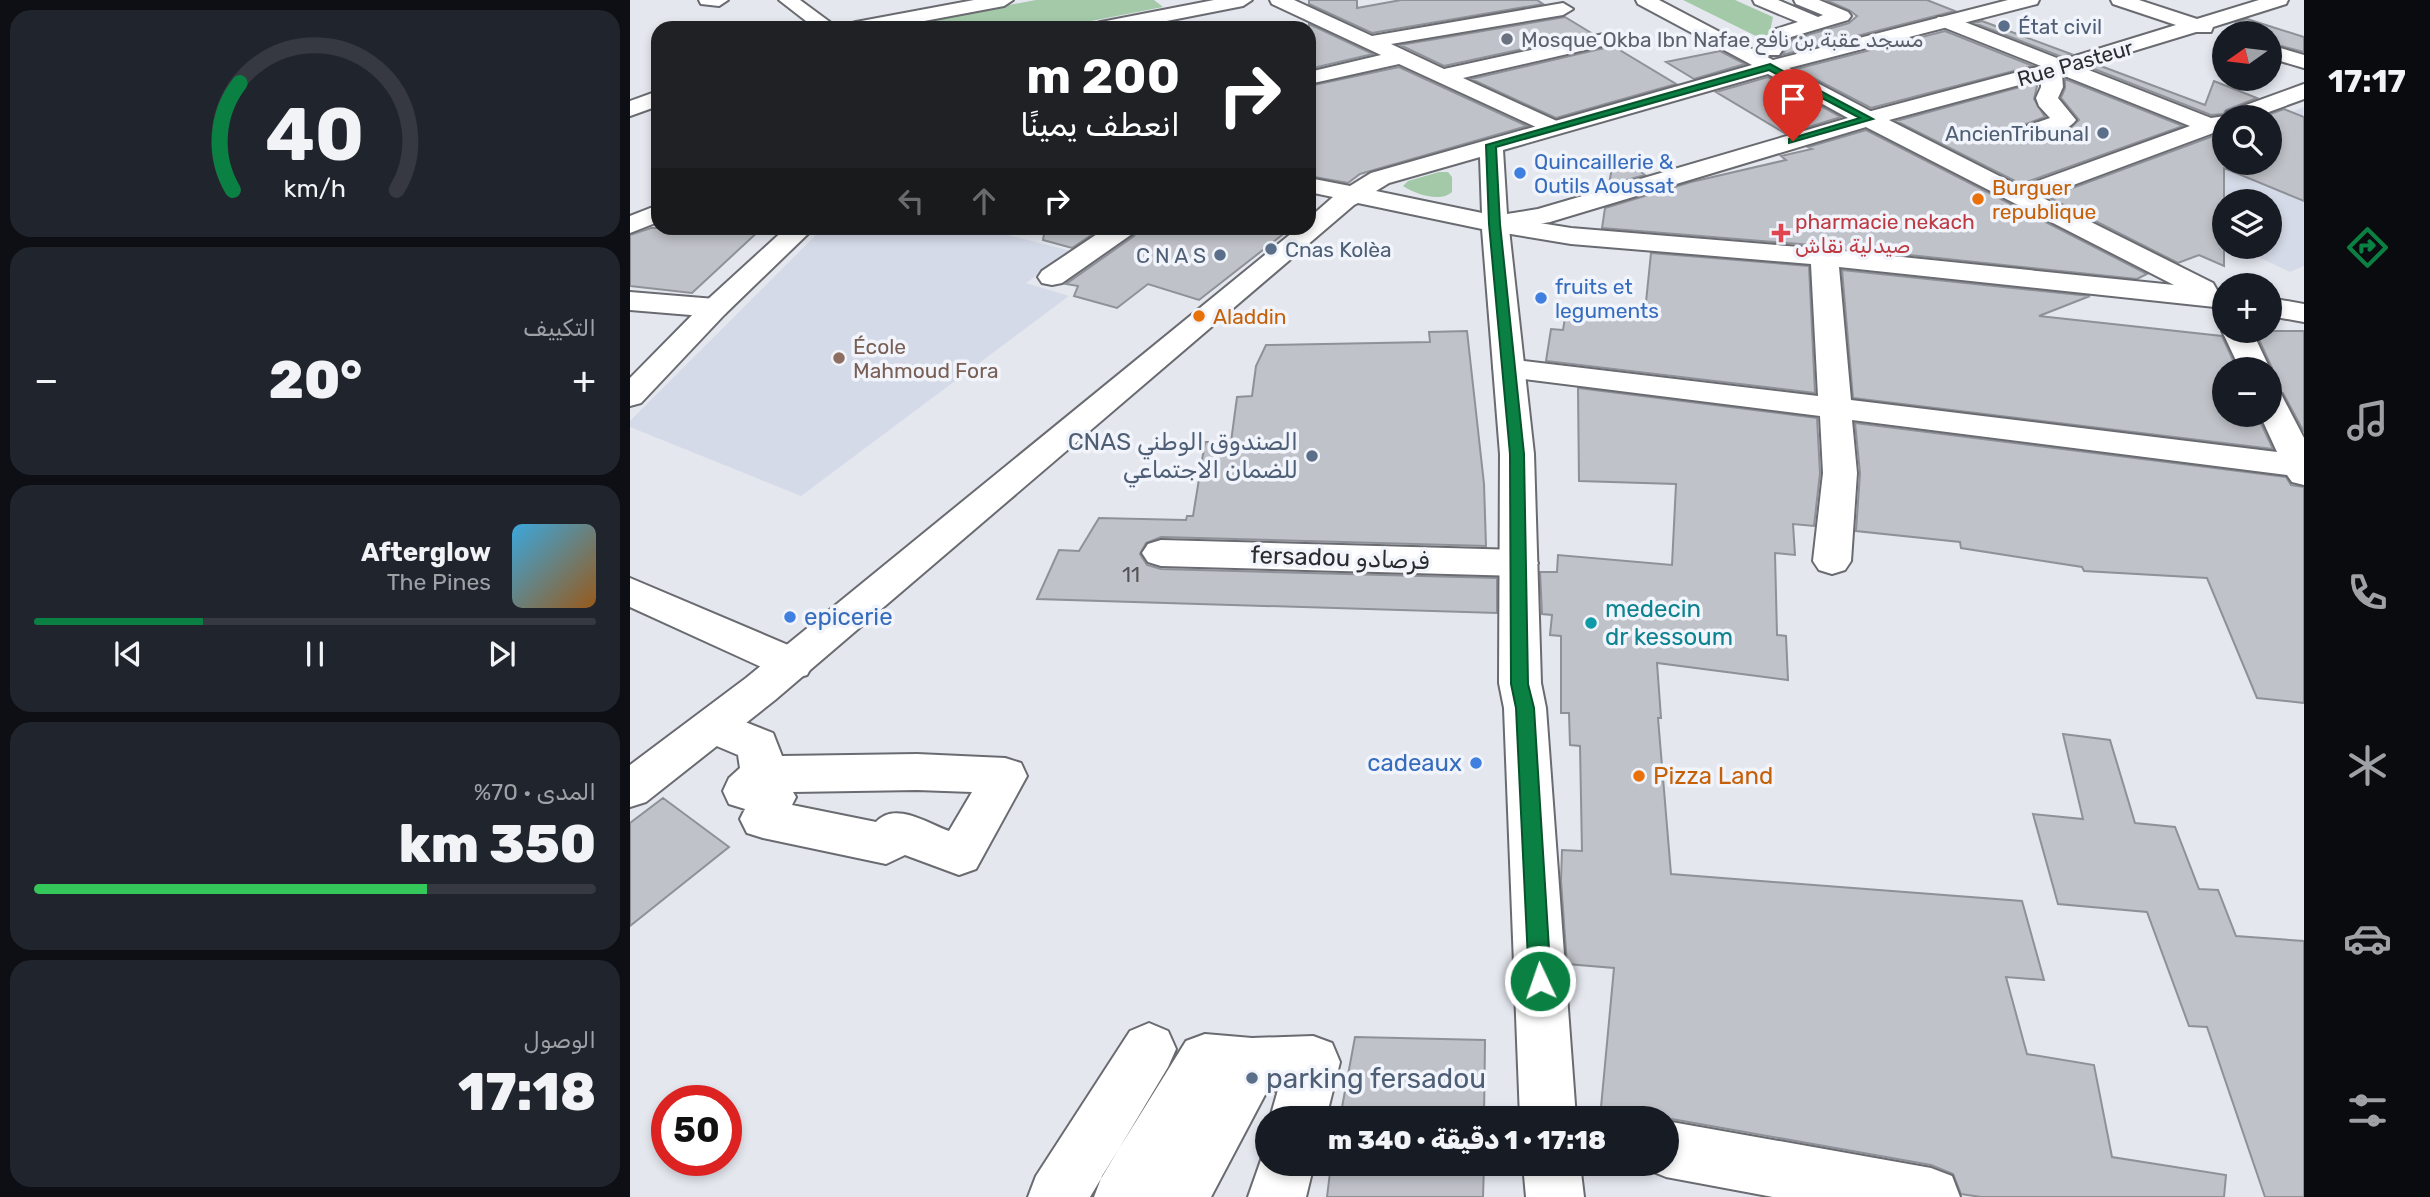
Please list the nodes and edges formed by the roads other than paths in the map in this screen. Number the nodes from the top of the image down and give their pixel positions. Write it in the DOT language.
graph roads {
  1 [pos="708,0"];
  2 [pos="719,0"];
  3 [pos="1004,0"];
  4 [pos="1242,0"];
  5 [pos="1279,0"];
  6 [pos="1645,0"];
  7 [pos="1674,0"];
  8 [pos="1762,0"];
  9 [pos="1803,0"];
  10 [pos="2030,0"];
  11 [pos="2120,0"];
  12 [pos="2279,0"];
  13 [pos="794,1"];
  14 [pos="1187,5"];
  15 [pos="1563,9"];
  16 [pos="819,21"];
  17 [pos="893,21"];
  18 [pos="1127,21"];
  19 [pos="1206,21"];
  20 [pos="1945,21"];
  21 [pos="1816,23"];
  22 [pos="2199,27"];
  23 [pos="2212,31"];
  24 [pos="1608,39"];
  25 [pos="1370,42"];
  26 [pos="2282,55"];
  27 [pos="1401,57"];
  28 [pos="1778,60"];
  29 [pos="2304,62"];
  30 [pos="2056,69"];
  31 [pos="1316,76"];
  32 [pos="1443,76"];
  33 [pos="2304,91"];
  34 [pos="651,101"];
  35 [pos="2267,105"];
  36 [pos="630,109"];
  37 [pos="1868,119"];
  38 [pos="2212,122"];
  39 [pos="2212,126"];
  40 [pos="1551,127"];
  41 [pos="2032,132"];
  42 [pos="1491,145"];
  43 [pos="1316,186"];
  44 [pos="1355,193"];
  45 [pos="2020,196"];
  46 [pos="651,216"];
  47 [pos="1494,224"];
  48 [pos="630,225"];
  49 [pos="1316,225"];
  50 [pos="793,235"];
  51 [pos="1114,235"];
  52 [pos="1304,235"];
  53 [pos="1824,257"];
  54 [pos="1052,277"];
  55 [pos="2212,295"];
  56 [pos="2212,300"];
  57 [pos="630,301"];
  58 [pos="715,307"];
  59 [pos="2282,309"];
  60 [pos="2304,313"];
  61 [pos="1508,368"];
  62 [pos="630,396"];
  63 [pos="1836,410"];
  64 [pos="2282,425"];
  65 [pos="2303,468"];
  66 [pos="1161,553"];
  67 [pos="1832,561"];
  68 [pos="1519,563"];
  69 [pos="630,591"];
  70 [pos="793,664"];
  71 [pos="715,727"];
  72 [pos="763,774"];
  73 [pos="630,789"];
  74 [pos="1149,1049"];
  75 [pos="1252,1065"];
  76 [pos="1301,1106"];
  77 [pos="1547,1106"];
  78 [pos="1679,1151"];
  79 [pos="1283,1176"];
  80 [pos="1553,1176"];
  81 [pos="1057,1197"];
  82 [pos="1123,1197"];
  83 [pos="1180,1197"];
  84 [pos="1277,1197"];
  85 [pos="1555,1197"];
  86 [pos="1931,1197"];
  1 -- 2 [label="street"];
  3 -- 17 [label="street"];
  4 -- 14 [label="street"];
  5 -- 25 [label="street"];
  6 -- 28 [label="street"];
  7 -- 28 [label="street"];
  8 -- 21 [label="street"];
  9 -- 21 [label="street"];
  10 -- 20 [label="street"];
  11 -- 22 [label="street"];
  12 -- 22 [label="street, Rue Pasteur"];
  13 -- 16 [label="street"];
  14 -- 18 [label="street"];
  14 -- 19 [label="street"];
  15 -- 25 [label="street"];
  20 -- 28 [label="street"];
  20 -- 30 [label="street"];
  21 -- 28 [label="street"];
  22 -- 23 [label="street"];
  22 -- 30 [label="street, Rue Pasteur"];
  24 -- 32 [label="street"];
  25 -- 27 [label="street"];
  26 -- 29 [label="street"];
  27 -- 31 [label="street"];
  27 -- 32 [label="street"];
  28 -- 37 [label="street"];
  28 -- 40 [label="street"];
  30 -- 37 [label="street, Rue Pasteur"];
  30 -- 38 [label="street"];
  30 -- 41 [label="street"];
  32 -- 40 [label="street"];
  33 -- 35 [label="street"];
  34 -- 36 [label="street"];
  37 -- 45 [label="street"];
  37 -- 47 [label="street, Rue Pasteur"];
  39 -- 45 [label="street"];
  40 -- 42 [label="street"];
  42 -- 44 [label="street"];
  42 -- 47 [label="street"];
  43 -- 44 [label="street"];
  44 -- 47 [label="street"];
  44 -- 49 [label="street"];
  45 -- 55 [label="street"];
  46 -- 48 [label="street"];
  47 -- 53 [label="street"];
  47 -- 61 [label="street"];
  50 -- 58 [label="street"];
  51 -- 54 [label="street"];
  52 -- 70 [label="street"];
  53 -- 56 [label="street"];
  53 -- 63 [label="street"];
  57 -- 58 [label="street"];
  58 -- 62 [label="street"];
  59 -- 60 [label="street"];
  61 -- 63 [label="street"];
  61 -- 68 [label="street"];
  63 -- 65 [label="street"];
  63 -- 67 [label="street"];
  64 -- 65 [label="street"];
  66 -- 68 [label="street, fersadou فرصادو"];
  68 -- 77 [label="street"];
  69 -- 70 [label="street"];
  70 -- 71 [label="street"];
  71 -- 72 [label="street"];
  71 -- 73 [label="street"];
  72 -- 72 [label="street"];
  74 -- 81 [label="street"];
  75 -- 76 [label="street"];
  75 -- 82 [label="street"];
  75 -- 83 [label="street"];
  78 -- 86 [label="street"];
  79 -- 84 [label="street"];
  80 -- 85 [label="street"];
}
